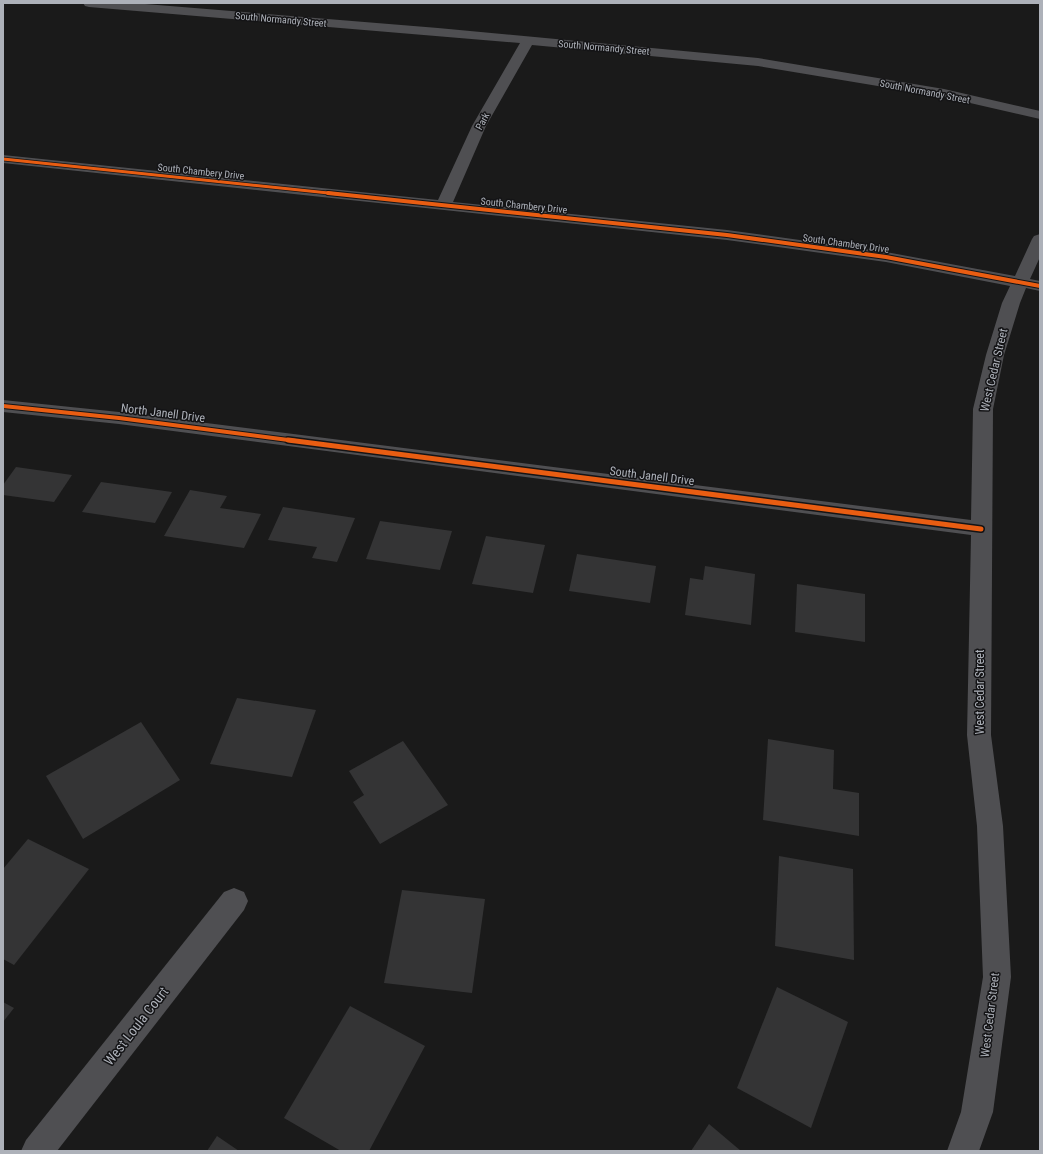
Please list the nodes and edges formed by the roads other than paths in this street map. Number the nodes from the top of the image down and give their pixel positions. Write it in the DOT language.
graph roads {
  1 [pos="89,3"];
  2 [pos="528,40"];
  3 [pos="1040,115"];
  4 [pos="3,159"];
  5 [pos="444,205"];
  6 [pos="1040,239"];
  7 [pos="1030,284"];
  8 [pos="3,406"];
  9 [pos="320,444"];
  10 [pos="981,529"];
  11 [pos="234,901"];
  12 [pos="37,1151"];
  13 [pos="963,1151"];
  1 -- 2 [label="street, South Normandy Street"];
  2 -- 3 [label="street, South Normandy Street"];
  2 -- 5 [label="street, Park"];
  4 -- 5 [label="street, South Chambery Drive"];
  5 -- 7 [label="street, South Chambery Drive"];
  6 -- 7 [label="street, West Cedar Street"];
  7 -- 10 [label="street, West Cedar Street"];
  8 -- 9 [label="street, North Janell Drive"];
  9 -- 10 [label="street, South Janell Drive"];
  10 -- 13 [label="street, West Cedar Street"];
  11 -- 12 [label="street, West Loula Court"];
}
